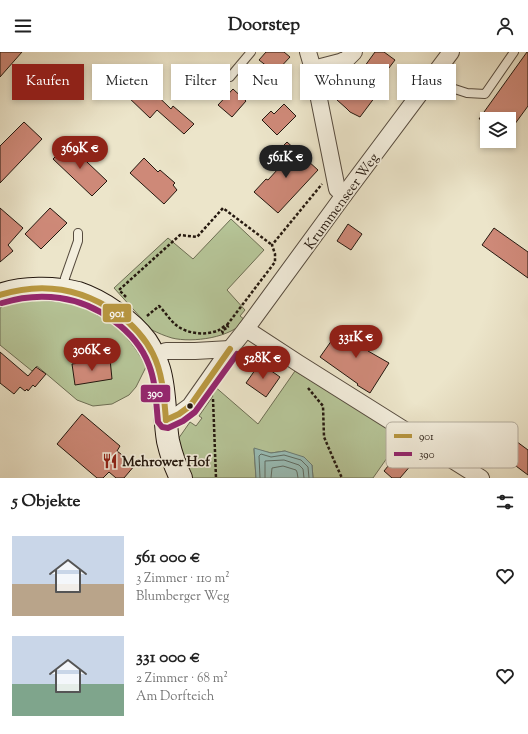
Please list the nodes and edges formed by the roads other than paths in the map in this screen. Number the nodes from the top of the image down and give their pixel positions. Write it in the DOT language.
graph roads {
  1 [pos="252,52"];
  2 [pos="308,52"];
  3 [pos="354,52"];
  4 [pos="451,52"];
  5 [pos="514,52"];
  6 [pos="312,64"];
  7 [pos="332,64"];
  8 [pos="442,64"];
  9 [pos="230,77"];
  10 [pos="456,89"];
  11 [pos="319,100"];
  12 [pos="416,100"];
  13 [pos="344,195"];
  14 [pos="78,233"];
  15 [pos="63,290"];
  16 [pos="0,295"];
  17 [pos="246,329"];
  18 [pos="230,349"];
  19 [pos="154,355"];
  20 [pos="166,420"];
  21 [pos="392,422"];
  22 [pos="465,468"];
  23 [pos="181,478"];
  24 [pos="481,478"];
  1 -- 9 [label="lane"];
  2 -- 6 [label="street"];
  3 -- 7 [label="street"];
  4 -- 8 [label="street, Krummenseer Weg"];
  5 -- 10 [label="lane"];
  11 -- 13 [label="street"];
  12 -- 13 [label="street, Krummenseer Weg"];
  13 -- 17 [label="street, Krummenseer Weg"];
  14 -- 15 [label="lane"];
  15 -- 16 [label="main road"];
  15 -- 19 [label="main road"];
  17 -- 18 [label="street, Krummenseer Weg"];
  17 -- 21 [label="street"];
  18 -- 19 [label="street"];
  18 -- 20 [label="street, Krummenseer Weg"];
  19 -- 20 [label="main road"];
  20 -- 23 [label="main road"];
  22 -- 24 [label="street"];
}
